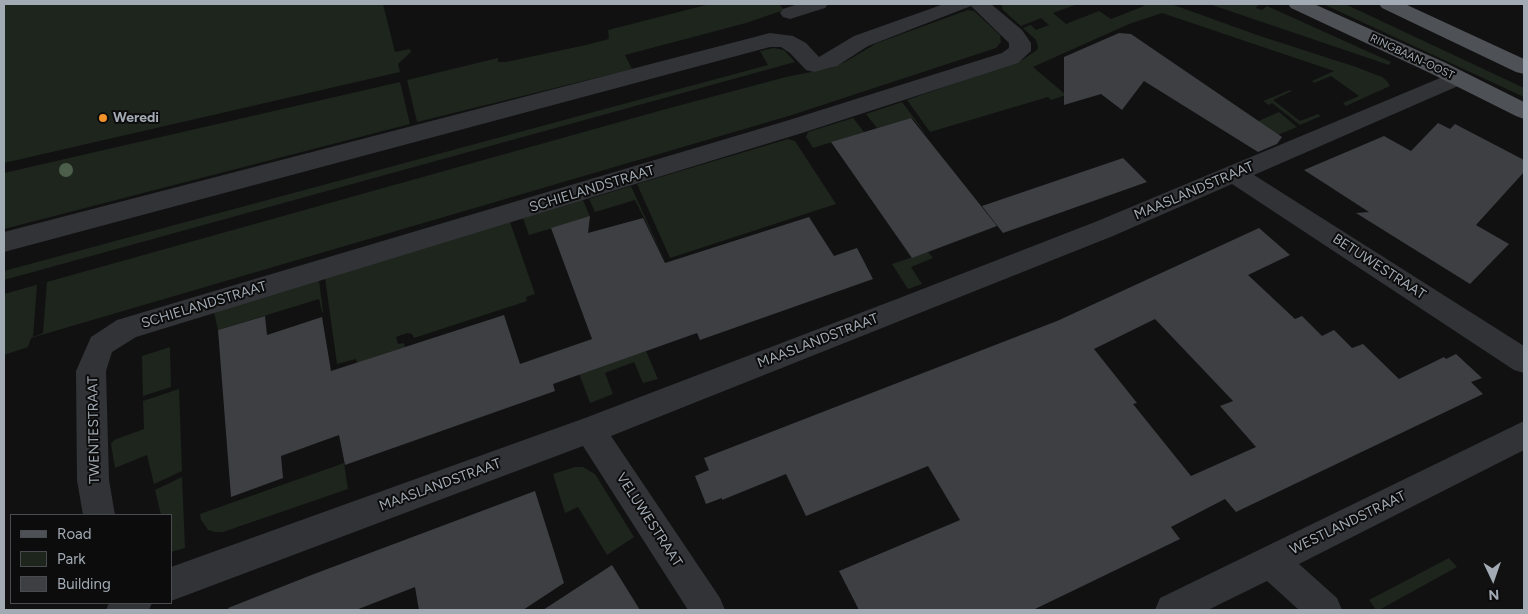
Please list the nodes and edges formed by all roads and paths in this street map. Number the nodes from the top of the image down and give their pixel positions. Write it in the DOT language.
graph roads {
  1 [pos="818,4"];
  2 [pos="962,4"];
  3 [pos="979,4"];
  4 [pos="1298,4"];
  5 [pos="1389,4"];
  6 [pos="790,14"];
  7 [pos="1524,67"];
  8 [pos="1457,78"];
  9 [pos="1524,111"];
  10 [pos="1234,174"];
  11 [pos="4,242"];
  12 [pos="101,345"];
  13 [pos="1524,361"];
  14 [pos="590,430"];
  15 [pos="1524,436"];
  16 [pos="99,514"];
  17 [pos="1271,562"];
  18 [pos="172,584"];
  19 [pos="708,610"];
  20 [pos="1172,610"];
  21 [pos="1325,610"];
  1 -- 6 [label="street"];
  2 -- 11 [label="street"];
  3 -- 12 [label="street, SCHIELANDSTRAAT"];
  4 -- 8 [label="main road, RINGBAAN-OOST"];
  5 -- 7 [label="main road"];
  8 -- 9 [label="main road, RINGBAAN-OOST"];
  8 -- 10 [label="street, MAASLANDSTRAAT"];
  10 -- 13 [label="street, BETUWESTRAAT"];
  10 -- 14 [label="street, MAASLANDSTRAAT"];
  12 -- 16 [label="street, TWENTESTRAAT"];
  14 -- 18 [label="street, MAASLANDSTRAAT"];
  14 -- 19 [label="street, VELUWESTRAAT"];
  15 -- 17 [label="street, WESTLANDSTRAAT"];
  17 -- 20 [label="street, WESTLANDSTRAAT"];
  17 -- 21 [label="street"];
}
